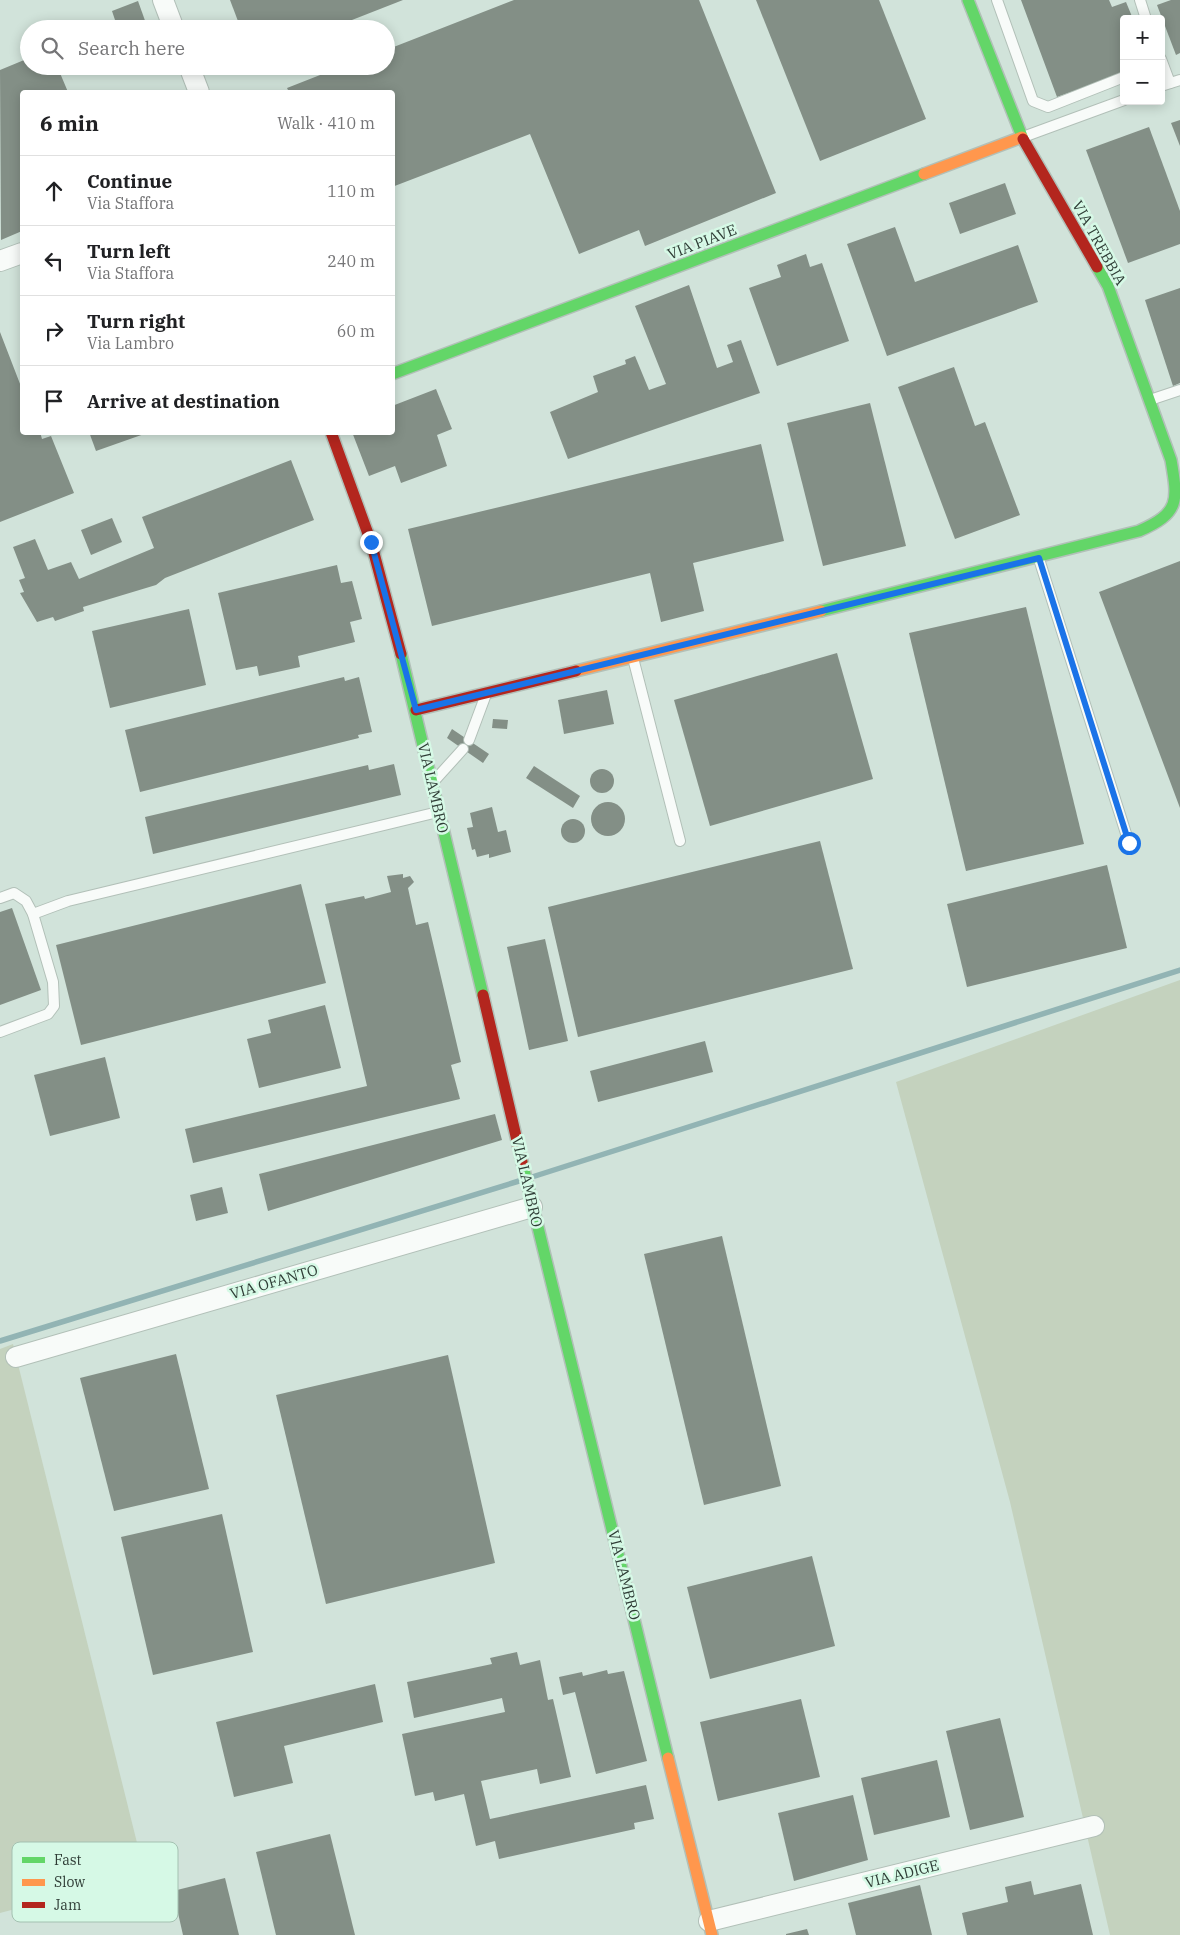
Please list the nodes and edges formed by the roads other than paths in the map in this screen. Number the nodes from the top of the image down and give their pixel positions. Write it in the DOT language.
graph roads {
  1 [pos="163,0"];
  2 [pos="968,0"];
  3 [pos="997,0"];
  4 [pos="1140,0"];
  5 [pos="1145,15"];
  6 [pos="171,20"];
  7 [pos="1161,60"];
  8 [pos="192,75"];
  9 [pos="1120,79"];
  10 [pos="1170,83"];
  11 [pos="198,90"];
  12 [pos="1120,101"];
  13 [pos="1022,138"];
  14 [pos="20,254"];
  15 [pos="0,261"];
  16 [pos="395,373"];
  17 [pos="1180,390"];
  18 [pos="1149,400"];
  19 [pos="332,435"];
  20 [pos="1176,510"];
  21 [pos="1039,558"];
  22 [pos="633,658"];
  23 [pos="487,692"];
  24 [pos="416,710"];
  25 [pos="432,782"];
  26 [pos="438,812"];
  27 [pos="680,841"];
  28 [pos="1129,843"];
  29 [pos="0,898"];
  30 [pos="33,914"];
  31 [pos="0,1032"];
  32 [pos="531,1201"];
  33 [pos="16,1357"];
  34 [pos="1094,1826"];
  35 [pos="711,1928"];
  1 -- 6 [label="street"];
  2 -- 13 [label="street, VIA TREBBIA"];
  3 -- 9 [label="lane"];
  4 -- 5 [label="lane"];
  7 -- 10 [label="lane"];
  8 -- 11 [label="street"];
  12 -- 13 [label="lane"];
  13 -- 16 [label="street, VIA PIAVE"];
  13 -- 18 [label="street, VIA TREBBIA"];
  14 -- 15 [label="street"];
  17 -- 18 [label="lane"];
  18 -- 20 [label="street, VIA TREBBIA"];
  19 -- 24 [label="street, VIA LAMBRO"];
  20 -- 21 [label="street"];
  21 -- 22 [label="street"];
  21 -- 28 [label="lane"];
  22 -- 23 [label="street"];
  22 -- 27 [label="lane"];
  23 -- 24 [label="street"];
  23 -- 25 [label="lane"];
  24 -- 25 [label="street, VIA LAMBRO"];
  25 -- 26 [label="street, VIA LAMBRO"];
  26 -- 30 [label="lane"];
  26 -- 32 [label="street, VIA LAMBRO"];
  29 -- 30 [label="lane"];
  30 -- 31 [label="lane"];
  32 -- 33 [label="street, VIA OFANTO"];
  32 -- 35 [label="street, VIA LAMBRO"];
  34 -- 35 [label="street, VIA ADIGE"];
}
